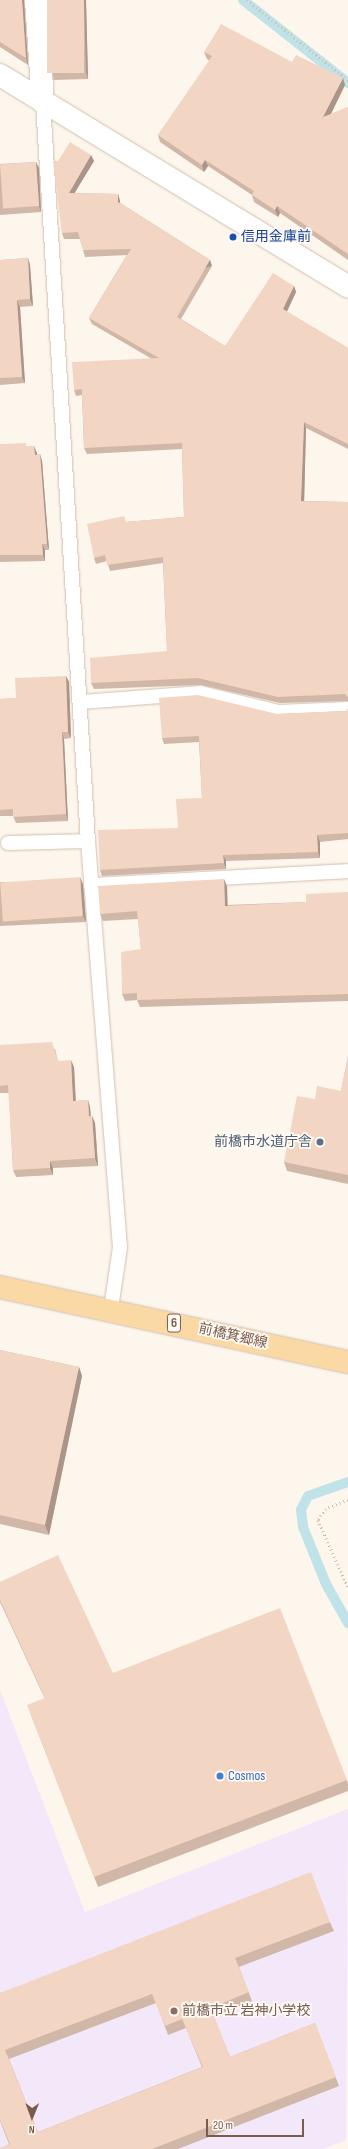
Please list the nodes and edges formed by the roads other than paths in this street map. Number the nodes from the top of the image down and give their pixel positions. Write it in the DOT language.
graph roads {
  1 [pos="36,0"];
  2 [pos="0,75"];
  3 [pos="43,102"];
  4 [pos="348,287"];
  5 [pos="81,702"];
  6 [pos="348,709"];
  7 [pos="88,841"];
  8 [pos="8,842"];
  9 [pos="348,871"];
  10 [pos="92,885"];
  11 [pos="0,1287"];
  12 [pos="111,1309"];
  13 [pos="348,1362"];
  1 -- 3 [label="street"];
  2 -- 3 [label="street"];
  3 -- 4 [label="street"];
  3 -- 5 [label="lane"];
  5 -- 6 [label="lane"];
  5 -- 7 [label="lane"];
  7 -- 8 [label="lane"];
  7 -- 10 [label="lane"];
  9 -- 10 [label="lane"];
  10 -- 12 [label="lane"];
  11 -- 12 [label="main road, 前橋箕郷線 / 6"];
  12 -- 13 [label="main road, 前橋箕郷線 / 6"];
}
